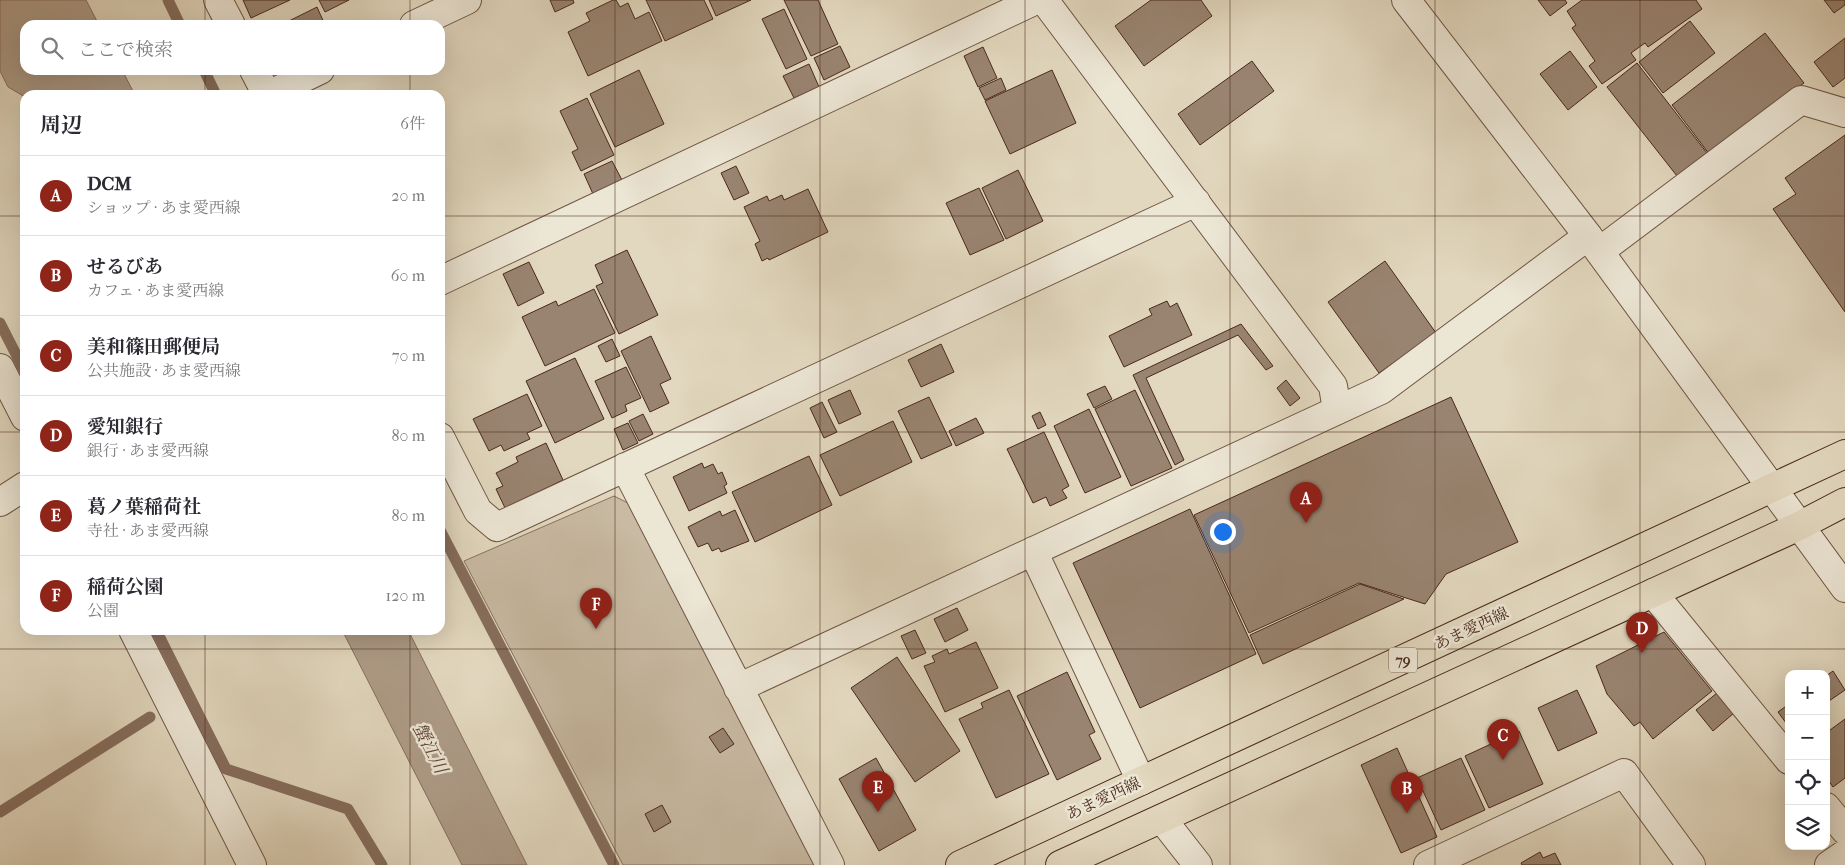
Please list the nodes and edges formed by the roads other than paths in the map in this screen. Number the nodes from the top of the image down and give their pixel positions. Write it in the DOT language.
graph roads {
  1 [pos="218,0"];
  2 [pos="467,0"];
  3 [pos="1036,0"];
  4 [pos="1044,0"];
  5 [pos="1406,0"];
  6 [pos="228,20"];
  7 [pos="425,20"];
  8 [pos="257,75"];
  9 [pos="309,75"];
  10 [pos="264,90"];
  11 [pos="278,90"];
  12 [pos="1845,113"];
  13 [pos="1196,202"];
  14 [pos="1594,244"];
  15 [pos="445,279"];
  16 [pos="0,368"];
  17 [pos="20,406"];
  18 [pos="1337,410"];
  19 [pos="445,447"];
  20 [pos="1845,454"];
  21 [pos="625,467"];
  22 [pos="1772,488"];
  23 [pos="20,489"];
  24 [pos="0,502"];
  25 [pos="1845,502"];
  26 [pos="1799,526"];
  27 [pos="1034,551"];
  28 [pos="1845,588"];
  29 [pos="1653,593"];
  30 [pos="136,635"];
  31 [pos="738,688"];
  32 [pos="1785,755"];
  33 [pos="1141,781"];
  34 [pos="1830,812"];
  35 [pos="1162,818"];
  36 [pos="1845,830"];
  37 [pos="1845,854"];
  38 [pos="252,865"];
  39 [pos="830,865"];
  40 [pos="960,865"];
  41 [pos="1060,865"];
  42 [pos="1198,865"];
  43 [pos="1428,865"];
  44 [pos="1691,865"];
  45 [pos="1829,865"];
  1 -- 6 [label="street"];
  2 -- 7 [label="street"];
  3 -- 15 [label="street"];
  4 -- 13 [label="street"];
  5 -- 14 [label="street"];
  8 -- 10 [label="street"];
  9 -- 11 [label="street"];
  12 -- 14 [label="street"];
  13 -- 18 [label="street"];
  13 -- 21 [label="street"];
  14 -- 18 [label="street"];
  14 -- 22 [label="street"];
  16 -- 17 [label="street"];
  18 -- 27 [label="street"];
  19 -- 21 [label="street"];
  20 -- 22 [label="main road, あま愛西線 / 79"];
  21 -- 31 [label="street"];
  22 -- 26 [label="street"];
  22 -- 33 [label="main road, あま愛西線 / 79"];
  23 -- 24 [label="street"];
  25 -- 26 [label="main road"];
  26 -- 28 [label="street"];
  26 -- 29 [label="main road"];
  27 -- 31 [label="street"];
  27 -- 33 [label="street"];
  29 -- 32 [label="street"];
  29 -- 35 [label="main road"];
  30 -- 38 [label="street"];
  31 -- 39 [label="street"];
  33 -- 40 [label="main road, あま愛西線 / 79"];
  34 -- 36 [label="street"];
  35 -- 41 [label="main road"];
  35 -- 42 [label="street"];
  37 -- 45 [label="street"];
  43 -- 44 [label="street"];
}
